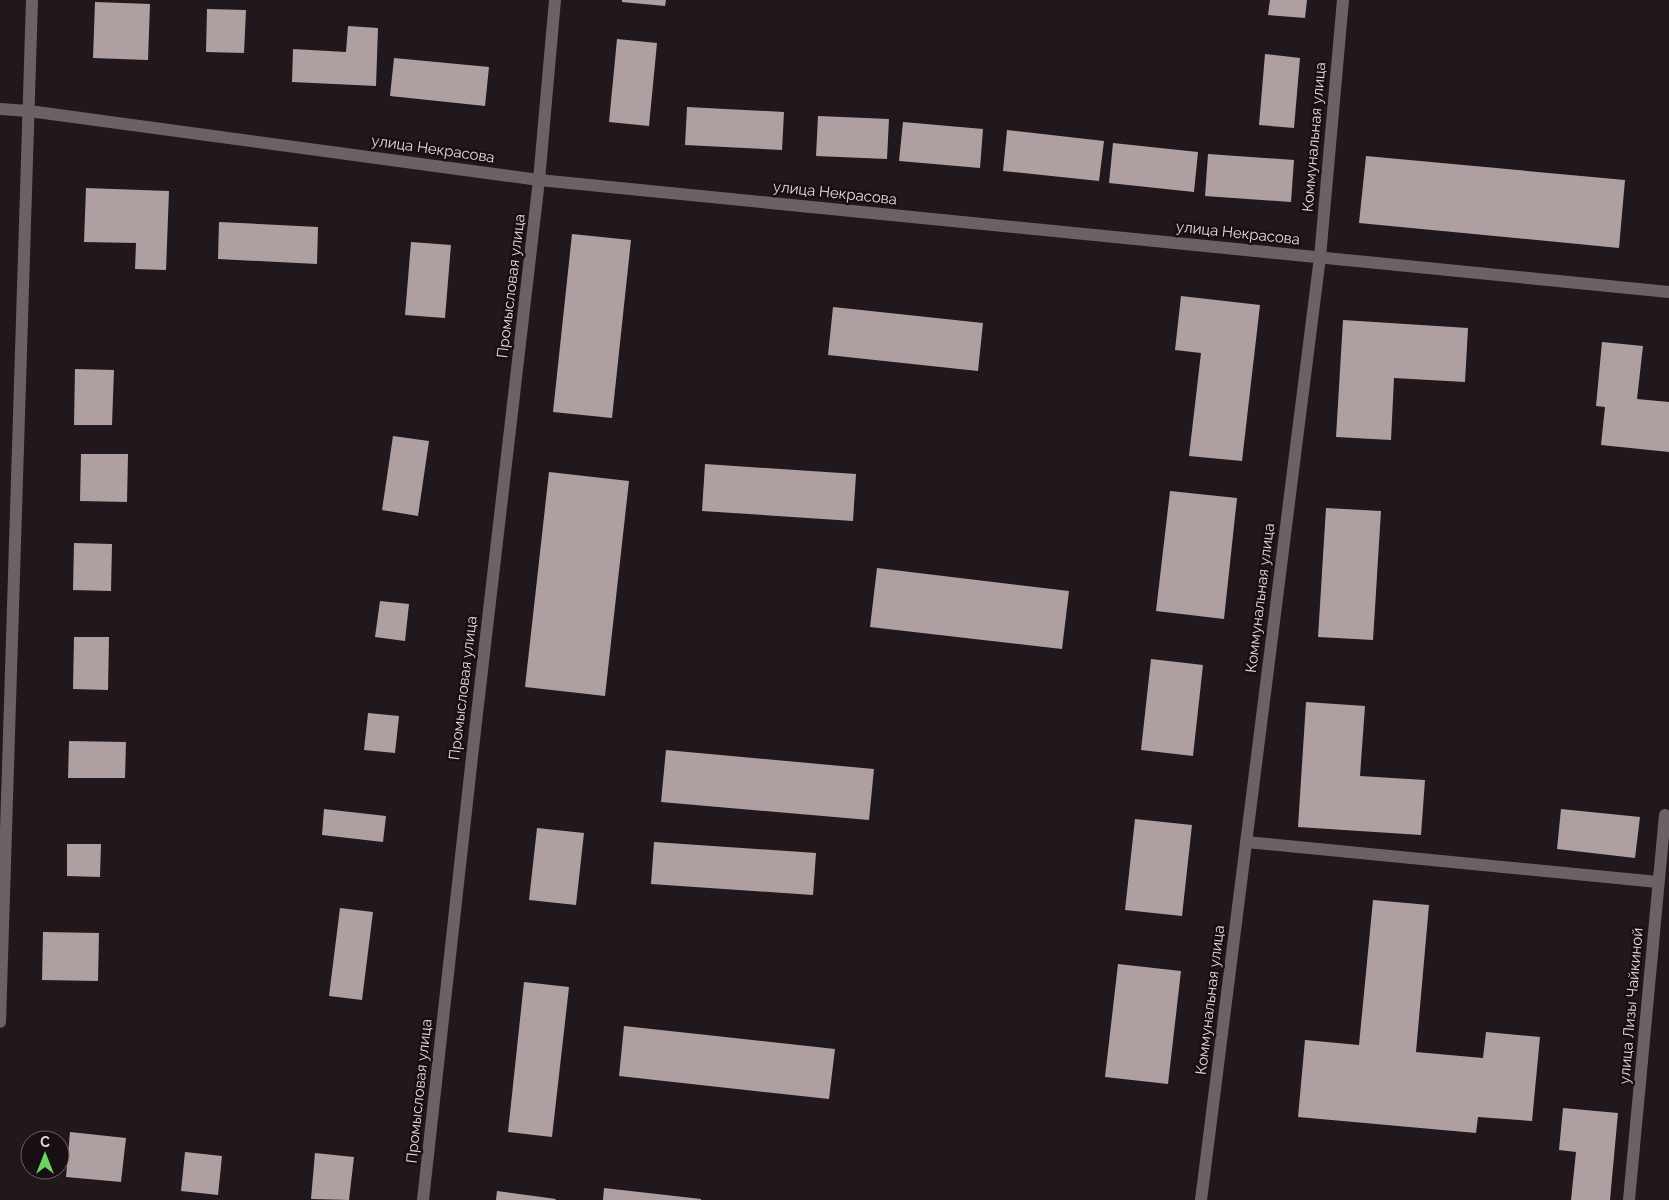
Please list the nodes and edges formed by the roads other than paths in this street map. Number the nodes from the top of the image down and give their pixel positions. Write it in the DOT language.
graph roads {
  1 [pos="32,0"];
  2 [pos="555,0"];
  3 [pos="1343,0"];
  4 [pos="0,109"];
  5 [pos="29,111"];
  6 [pos="539,180"];
  7 [pos="1320,257"];
  8 [pos="1669,292"];
  9 [pos="1665,815"];
  10 [pos="1246,842"];
  11 [pos="1658,882"];
  12 [pos="0,1022"];
  13 [pos="423,1200"];
  14 [pos="1201,1200"];
  15 [pos="1629,1200"];
  1 -- 5 [label="street"];
  2 -- 6 [label="street, Промысловая улица"];
  3 -- 7 [label="street, Коммунальная улица"];
  4 -- 5 [label="street, улица Некрасова"];
  5 -- 6 [label="street, улица Некрасова"];
  5 -- 12 [label="street"];
  6 -- 7 [label="street, улица Некрасова"];
  6 -- 13 [label="street, Промысловая улица"];
  7 -- 8 [label="street, улица Некрасова"];
  7 -- 10 [label="street, Коммунальная улица"];
  9 -- 11 [label="street, улица Лизы Чайкиной"];
  10 -- 11 [label="street"];
  10 -- 14 [label="street, Коммунальная улица"];
  11 -- 15 [label="street, улица Лизы Чайкиной"];
}
